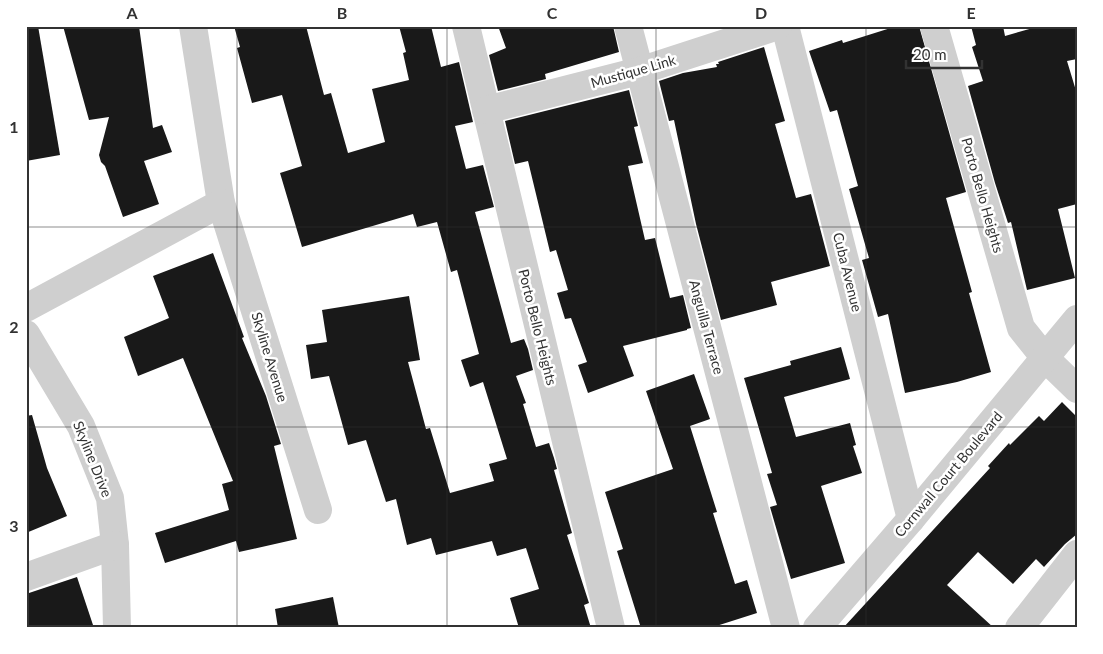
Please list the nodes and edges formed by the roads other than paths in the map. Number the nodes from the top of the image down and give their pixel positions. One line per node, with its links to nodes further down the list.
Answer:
1 (193, 26): 9 (street, Skyline Avenue)
2 (466, 26): 8 (street, Porto Bello Heights)
3 (628, 26): 7 (street, Anguilla Terrace)
4 (778, 26): 7 (street, Mustique Link)
5 (785, 26): 16 (street, Cuba Avenue)
6 (934, 26): 13 (street, Porto Bello Heights)
7 (639, 71): 8 (street, Mustique Link); 22 (street, Anguilla Terrace)
8 (486, 110): 21 (street, Porto Bello Heights)
9 (221, 203): 10 (street); 15 (street, Skyline Avenue)
10 (26, 308)
11 (1077, 319): 13 (street, Cornwall Court Boulevard)
12 (26, 334): 17 (street, Skyline Drive)
13 (1044, 358): 14 (street, Porto Bello Heights); 16 (street, Cornwall Court Boulevard)
14 (1077, 389)
15 (318, 510)
16 (911, 518): 23 (street, Cornwall Court Boulevard)
17 (115, 545): 19 (street); 20 (street, Skyline Drive)
18 (1077, 554): 24 (street)
19 (26, 577)
20 (117, 628)
21 (611, 628)
22 (786, 628)
23 (817, 628)
24 (1019, 628)

